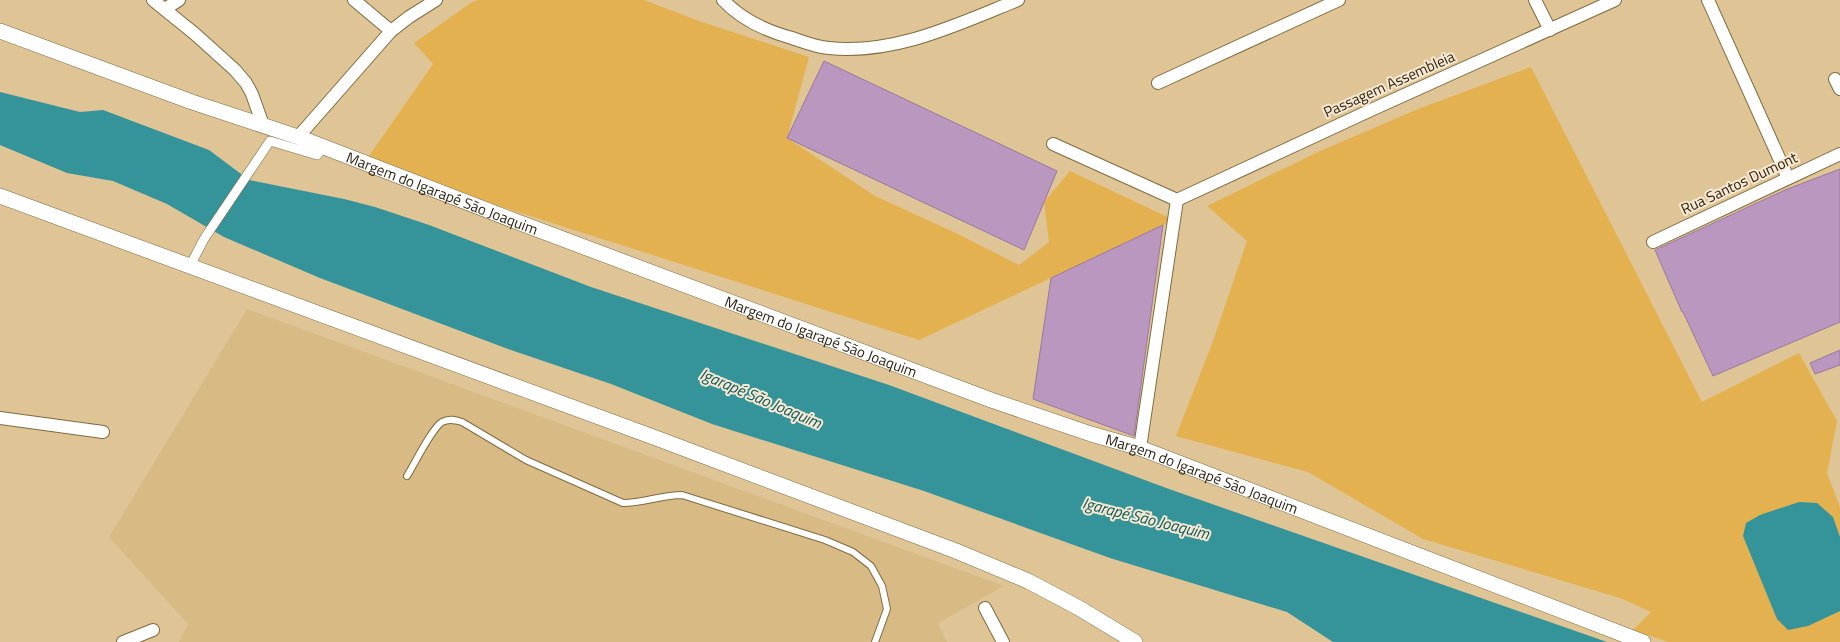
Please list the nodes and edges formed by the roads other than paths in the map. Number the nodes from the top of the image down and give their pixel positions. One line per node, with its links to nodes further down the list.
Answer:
1 (153, 0): 11 (street)
2 (179, 0): 11 (street)
3 (354, 0): 14 (street)
4 (436, 0): 14 (street)
5 (723, 0): 6 (street)
6 (1018, 0)
7 (1339, 0): 15 (street)
8 (1535, 0): 12 (street)
9 (1615, 0): 12 (street, Passagem Assembleia)
10 (1708, 0): 21 (street)
11 (165, 9): 16 (street)
12 (1550, 30): 23 (street, Passagem Assembleia)
13 (0, 31): 16 (street, Margem do Igarapé São Joaquim)
14 (391, 31): 17 (street)
15 (1158, 83)
16 (262, 125): 17 (street, Margem do Igarapé São Joaquim)
17 (298, 137): 19 (street, Margem do Igarapé São Joaquim)
18 (1052, 144): 23 (street)
19 (324, 147): 25 (street); 28 (street, Margem do Igarapé São Joaquim)
20 (1840, 154): 21 (street, Rua Santos Dumont)
21 (1788, 178): 24 (street, Rua Santos Dumont)
22 (0, 196): 25 (street)
23 (1177, 200): 28 (street)
24 (1652, 242)
25 (190, 266): 32 (street)
26 (0, 418): 27 (street)
27 (103, 432)
28 (1140, 448): 37 (street, Margem do Igarapé São Joaquim)
29 (407, 476): 34 (lane)
30 (985, 608): 35 (street)
31 (153, 630): 33 (street)
32 (1118, 637): 36 (street)
33 (123, 642)
34 (875, 642)
35 (1003, 642)
36 (1135, 642)
37 (1643, 642)

